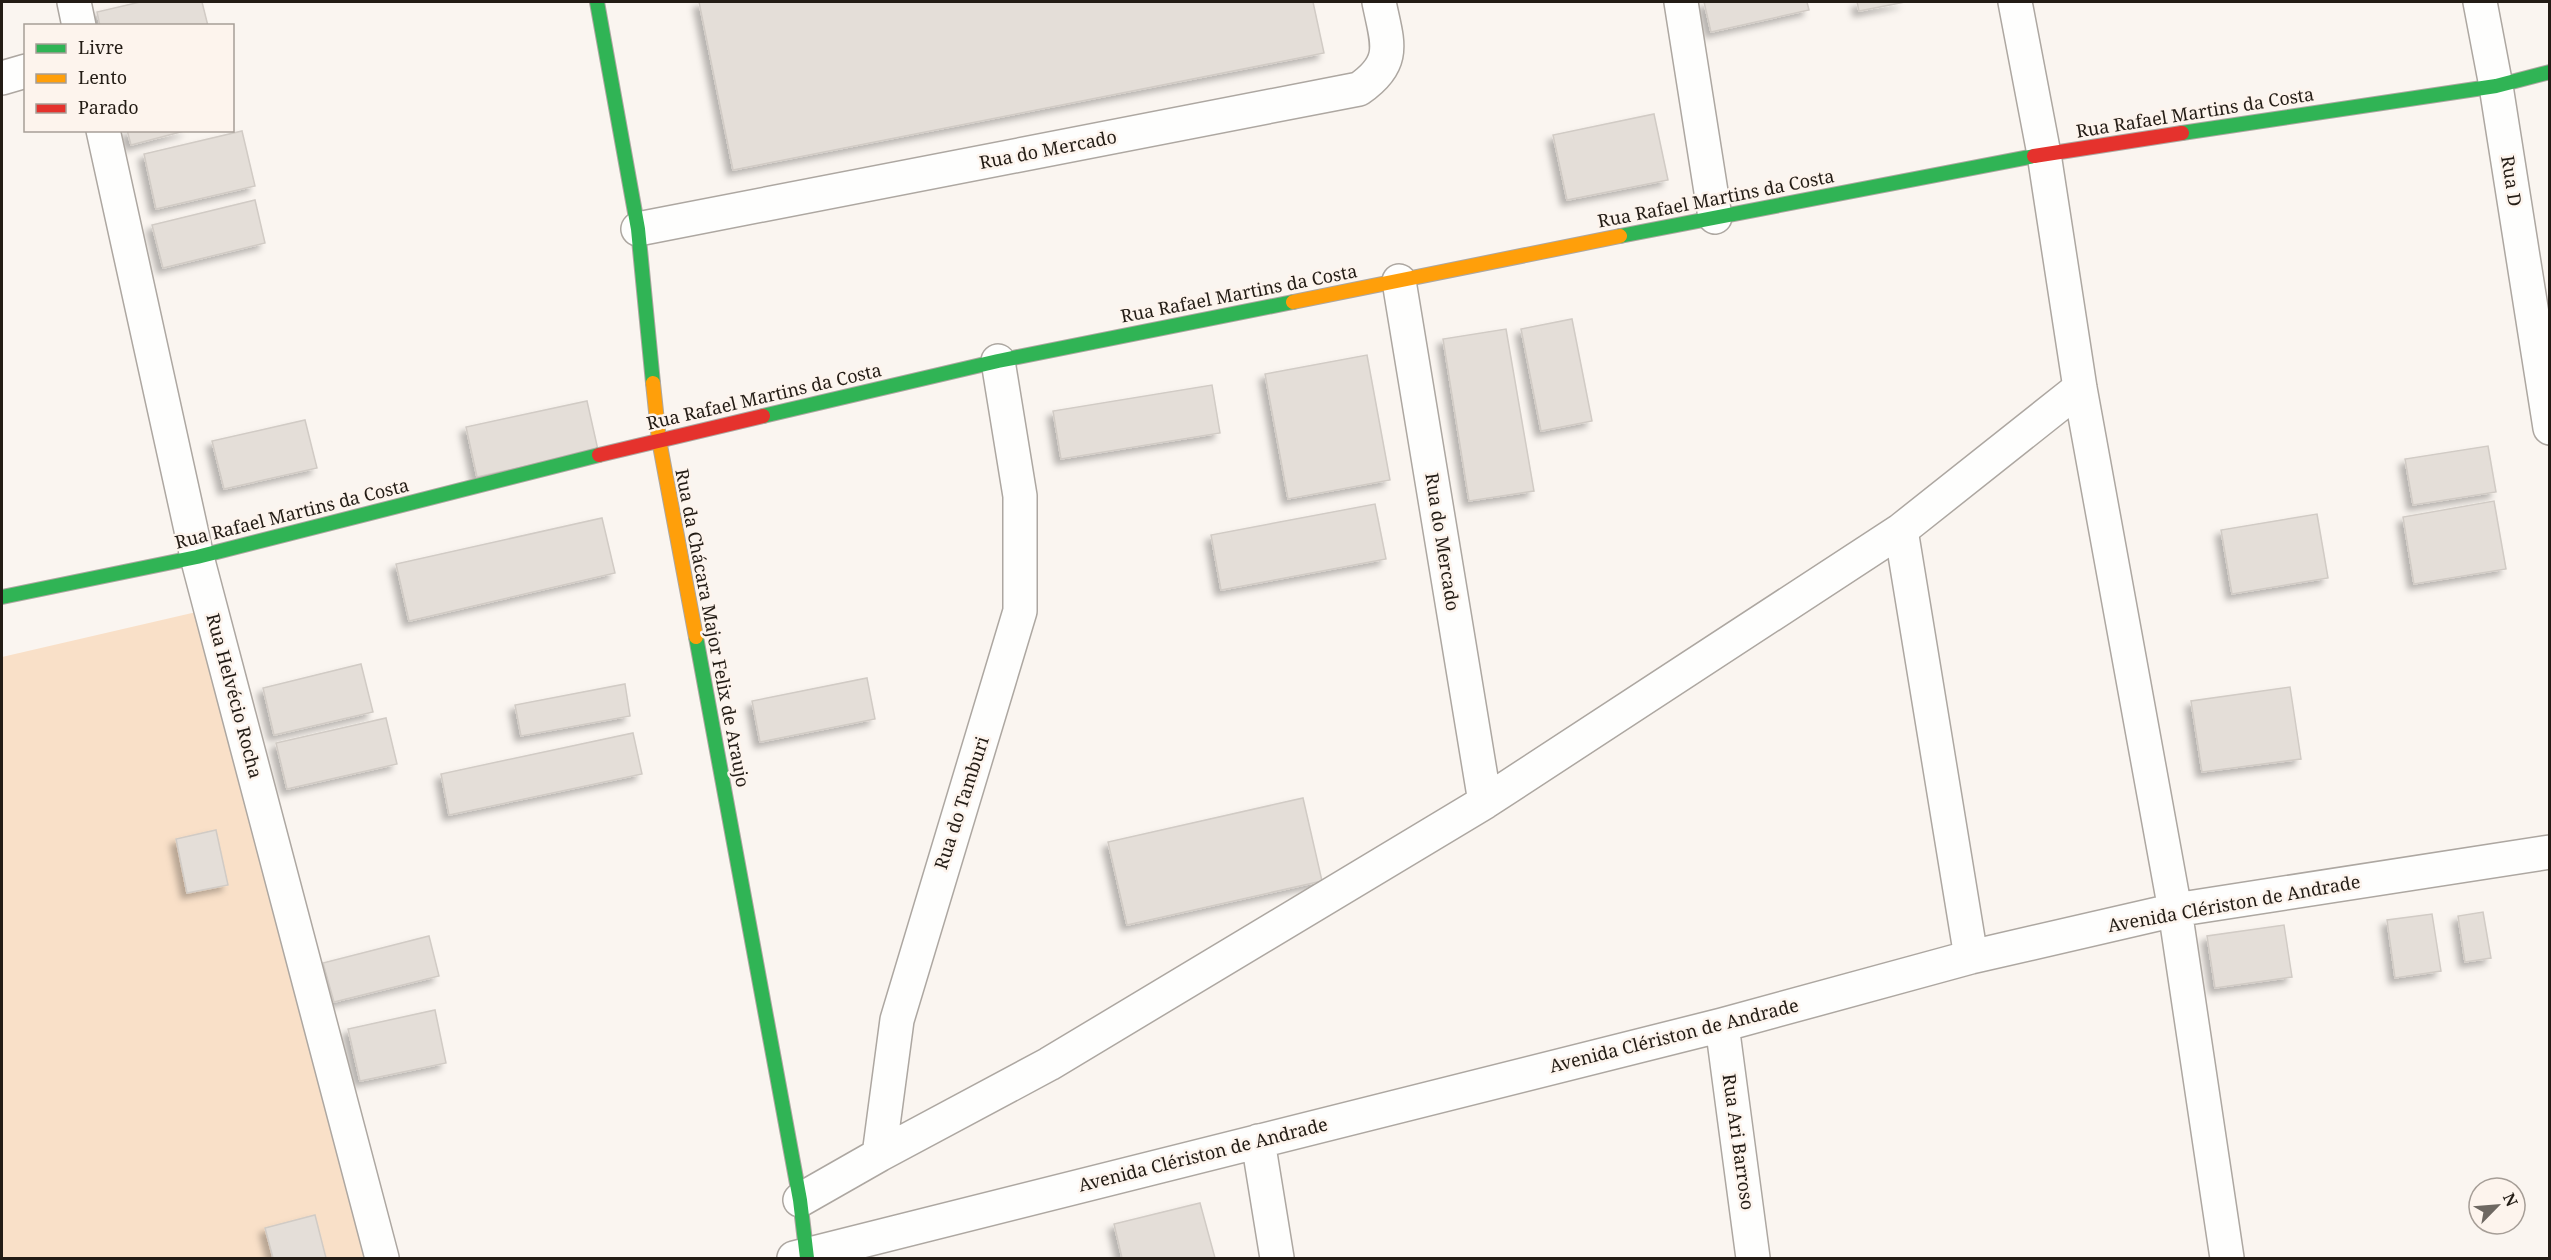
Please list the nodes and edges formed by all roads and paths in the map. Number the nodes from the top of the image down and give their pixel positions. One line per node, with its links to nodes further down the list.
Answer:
1 (74, 2): 7 (street)
2 (597, 2): 15 (street, Rua da Chácara Major Felix de Araujo)
3 (1379, 2): 15 (street, Rua do Mercado)
4 (1681, 2): 14 (street)
5 (2015, 2): 13 (street)
6 (2480, 2): 11 (street, Rua D)
7 (79, 24)
8 (24, 72): 10 (street)
9 (2550, 72): 11 (street, Rua Rafael Martins da Costa)
10 (2, 78)
11 (2496, 86): 13 (street, Rua Rafael Martins da Costa); 17 (street, Rua D)
12 (103, 132): 23 (street, Rua Helvécio Rocha)
13 (2044, 154): 14 (street, Rua Rafael Martins da Costa); 19 (street)
14 (1715, 217): 16 (street, Rua Rafael Martins da Costa)
15 (638, 229): 21 (street, Rua da Chácara Major Felix de Araujo)
16 (1399, 281): 18 (street, Rua Rafael Martins da Costa); 25 (street, Rua do Mercado)
17 (2545, 360): 20 (street, Rua D)
18 (998, 361): 21 (street, Rua Rafael Martins da Costa); 31 (street, Rua do Tamburi)
19 (2080, 388): 22 (street); 27 (street)
20 (2550, 428)
21 (659, 440): 23 (street, Rua Rafael Martins da Costa); 32 (street, Rua da Chácara Major Felix de Araujo)
22 (1901, 530): 25 (street); 28 (street)
23 (197, 557): 24 (street, Rua Rafael Martins da Costa); 33 (street, Rua Helvécio Rocha)
24 (2, 597)
25 (1485, 802): 31 (street)
26 (2550, 852): 27 (street, Avenida Clériston de Andrade)
27 (2175, 910): 28 (street, Avenida Clériston de Andrade); 37 (street)
28 (1971, 957): 29 (street, Avenida Clériston de Andrade)
29 (1722, 1024): 30 (street, Avenida Clériston de Andrade); 36 (street, Rua Ari Barroso)
30 (1258, 1142): 34 (street, Avenida Clériston de Andrade); 35 (street)
31 (879, 1155): 32 (street)
32 (801, 1200): 34 (street, Rua da Chácara Major Felix de Araujo)
33 (382, 1258)
34 (802, 1258)
35 (1277, 1258)
36 (1753, 1258)
37 (2227, 1258)

